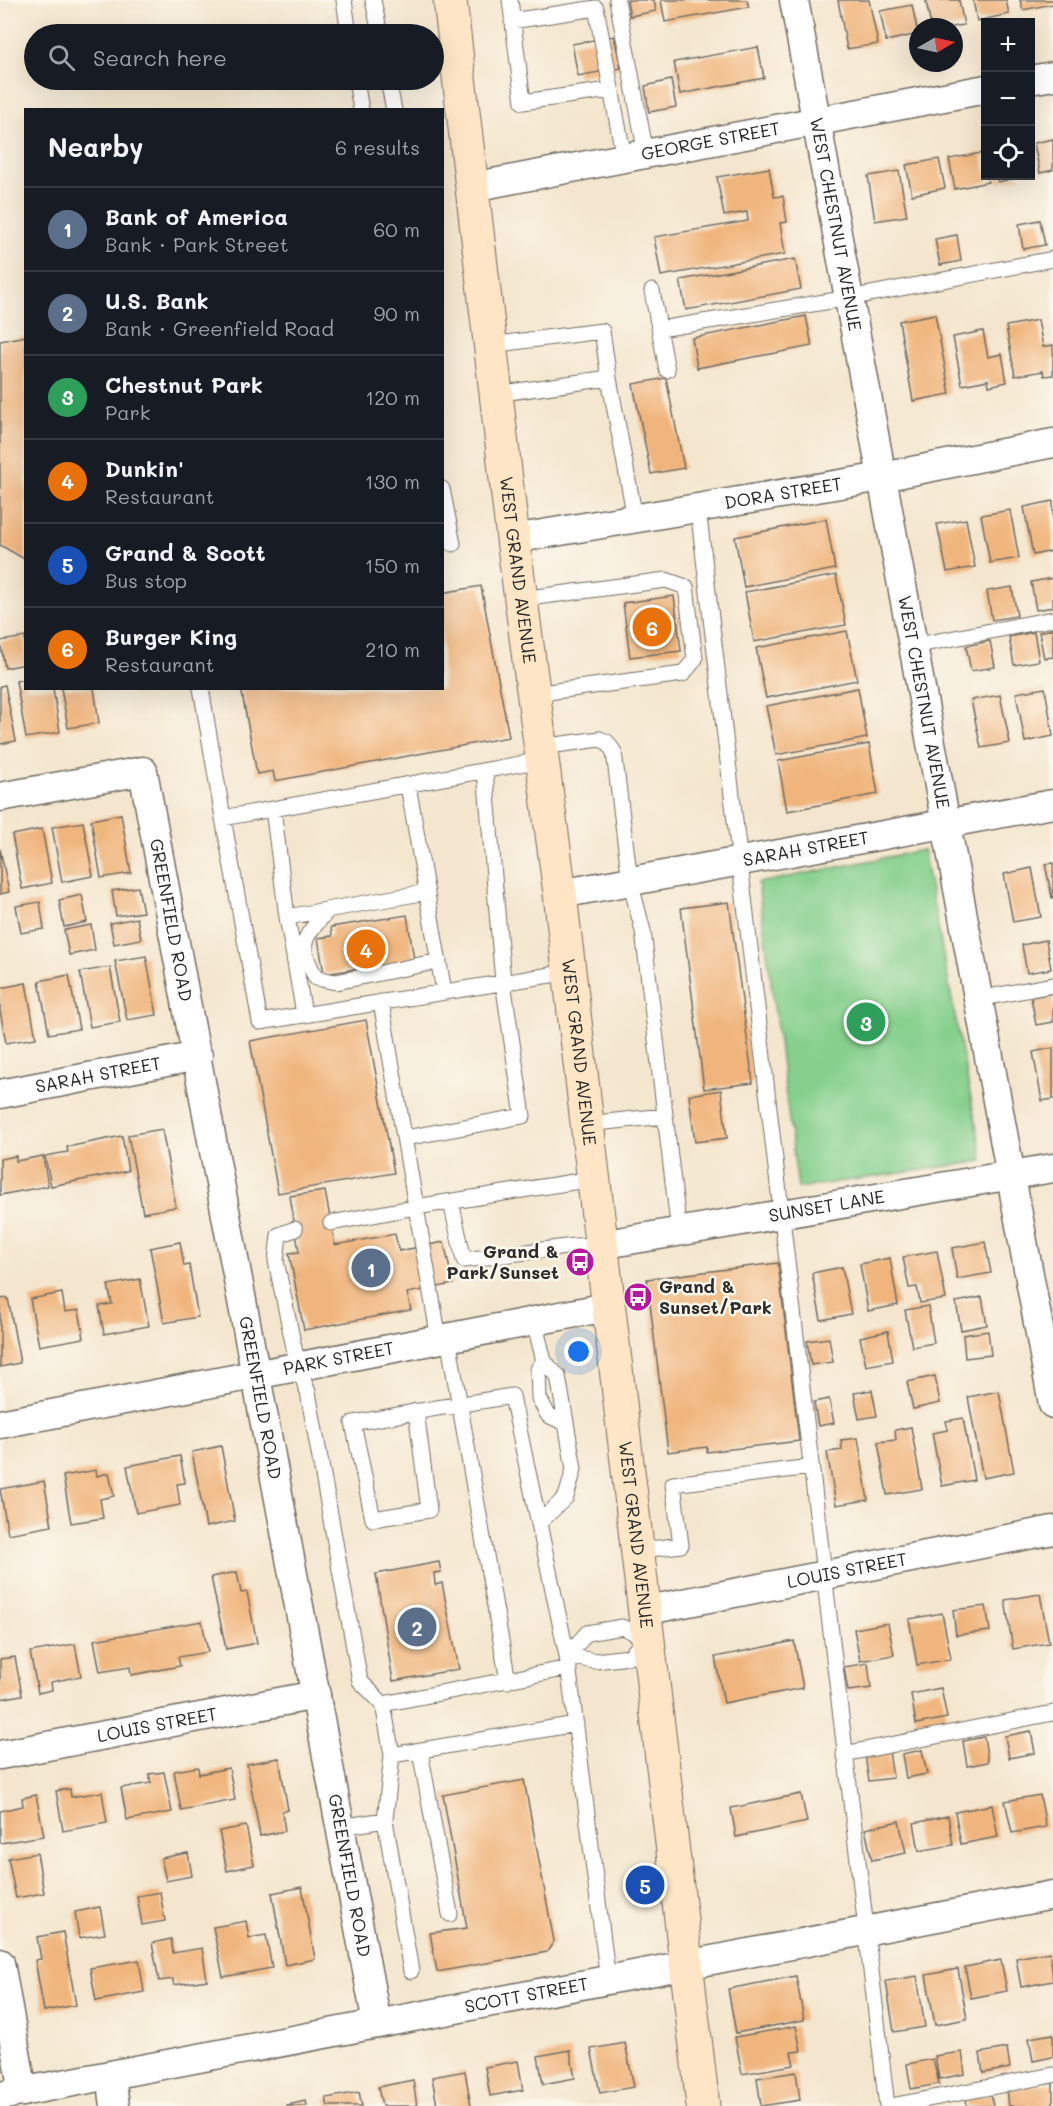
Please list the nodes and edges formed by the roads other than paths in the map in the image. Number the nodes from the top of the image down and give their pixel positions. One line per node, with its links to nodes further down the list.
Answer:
1 (344, 0): 8 (lane)
2 (373, 0): 9 (lane)
3 (450, 0): 20 (main road, WEST GRAND AVENUE)
4 (510, 0): 7 (lane)
5 (617, 0): 19 (lane)
6 (794, 0): 18 (street, WEST CHESTNUT AVENUE)
7 (512, 21): 14 (lane); 14 (lane)
8 (348, 24)
9 (378, 24)
10 (1053, 76): 11 (street)
11 (1035, 79)
12 (358, 90): 16 (lane)
13 (390, 90): 17 (lane)
14 (610, 90): 19 (lane)
15 (981, 90): 18 (street, GEORGE STREET)
16 (361, 108)
17 (394, 108)
18 (817, 121): 19 (street, GEORGE STREET); 23 (street, WEST CHESTNUT AVENUE)
19 (635, 156): 20 (street, GEORGE STREET)
20 (472, 187): 25 (main road, WEST GRAND AVENUE)
21 (1053, 259): 23 (lane)
22 (652, 291): 24 (lane)
23 (849, 298): 24 (lane); 30 (street, WEST CHESTNUT AVENUE)
24 (660, 329): 26 (lane)
25 (490, 345): 27 (lane); 28 (main road, WEST GRAND AVENUE)
26 (667, 370)
27 (609, 378): 28 (lane); 33 (lane)
28 (496, 394): 34 (main road, WEST GRAND AVENUE)
29 (1053, 443): 30 (street, DORA STREET)
30 (882, 477): 32 (street, DORA STREET); 38 (street, WEST CHESTNUT AVENUE)
31 (444, 499): 35 (lane)
32 (698, 508): 33 (street, DORA STREET); 49 (lane)
33 (635, 518): 34 (street, DORA STREET)
34 (513, 538): 36 (main road, WEST GRAND AVENUE)
35 (453, 544)
36 (521, 600): 40 (main road, WEST GRAND AVENUE); 40 (lane)
37 (1053, 619): 38 (lane)
38 (913, 646): 48 (street, WEST CHESTNUT AVENUE)
39 (201, 690): 47 (lane)
40 (533, 694): 41 (main road, WEST GRAND AVENUE)
41 (542, 754): 42 (lane); 50 (lane); 52 (main road, WEST GRAND AVENUE)
42 (486, 771): 43 (lane); 57 (lane)
43 (408, 785): 46 (lane); 51 (lane)
44 (0, 797): 63 (street, GREENFIELD ROAD)
45 (1053, 804): 48 (street, SARAH STREET)
46 (273, 809): 47 (lane); 54 (lane)
47 (223, 818): 62 (lane)
48 (946, 824): 49 (street, SARAH STREET); 60 (street, WEST CHESTNUT AVENUE)
49 (741, 861): 50 (street, SARAH STREET); 73 (lane)
50 (630, 881): 52 (street, SARAH STREET); 65 (lane)
51 (427, 892): 53 (lane); 55 (lane)
52 (560, 894): 56 (main road, WEST GRAND AVENUE)
53 (328, 910): 54 (lane); 55 (lane)
54 (288, 918): 62 (lane)
55 (439, 961): 59 (lane)
56 (569, 972): 57 (lane); 66 (main road, WEST GRAND AVENUE)
57 (503, 982): 59 (lane); 67 (lane)
58 (1053, 985): 60 (lane)
59 (444, 992): 61 (lane)
60 (978, 999): 69 (street, WEST CHESTNUT AVENUE)
61 (381, 1002): 62 (lane); 67 (lane)
62 (304, 1014)
63 (198, 1056): 64 (street, SARAH STREET); 83 (street, GREENFIELD ROAD)
64 (0, 1094)
65 (665, 1116): 66 (lane); 76 (lane)
66 (586, 1124): 70 (main road, WEST GRAND AVENUE)
67 (405, 1138): 72 (lane)
68 (1053, 1168): 69 (street, SUNSET LANE)
69 (1011, 1176): 73 (street, SUNSET LANE); 85 (street, WEST CHESTNUT AVENUE)
70 (592, 1179): 71 (lane); 77 (main road, WEST GRAND AVENUE)
71 (451, 1202): 72 (lane); 77 (lane)
72 (416, 1207): 74 (lane); 80 (lane)
73 (781, 1215): 76 (street, SUNSET LANE); 89 (lane)
74 (331, 1223)
75 (295, 1229): 82 (lane)
76 (679, 1232): 77 (street, SUNSET LANE)
77 (600, 1245): 78 (main road, WEST GRAND AVENUE)
78 (608, 1307): 79 (street, PARK STREET); 92 (main road, WEST GRAND AVENUE)
79 (534, 1321): 80 (street, PARK STREET); 81 (lane)
80 (443, 1339): 82 (street, PARK STREET); 84 (lane)
81 (544, 1361): 87 (lane); 87 (lane)
82 (298, 1367): 83 (street, PARK STREET); 98 (lane)
83 (255, 1375): 88 (street, PARK STREET); 97 (street, GREENFIELD ROAD)
84 (459, 1404): 86 (lane); 90 (lane); 96 (lane)
85 (1053, 1404)
86 (416, 1412): 86 (lane)
87 (565, 1424): 90 (lane)
88 (0, 1425)
89 (810, 1467): 92 (lane); 93 (lane)
90 (539, 1523): 95 (lane)
91 (1053, 1530): 93 (street, LOUIS STREET)
92 (636, 1551): 94 (main road, WEST GRAND AVENUE)
93 (823, 1575): 94 (street, LOUIS STREET); 102 (lane)
94 (645, 1624): 95 (lane); 95 (lane); 111 (main road, WEST GRAND AVENUE)
95 (568, 1662): 96 (lane); 100 (lane)
96 (508, 1681): 98 (lane)
97 (316, 1695): 103 (street, LOUIS STREET); 106 (street, GREENFIELD ROAD)
98 (383, 1704): 104 (lane)
99 (1053, 1713): 102 (lane)
100 (576, 1724): 101 (lane); 113 (lane)
101 (420, 1751): 104 (lane); 108 (lane)
102 (844, 1754): 109 (lane)
103 (0, 1755)
104 (392, 1755): 105 (lane)
105 (385, 1820): 106 (lane); 112 (lane)
106 (341, 1827): 114 (street, GREENFIELD ROAD)
107 (1053, 1895): 109 (street, SCOTT STREET)
108 (450, 1914)
109 (867, 1930): 111 (street, SCOTT STREET); 120 (lane)
110 (0, 1963): 117 (street)
111 (686, 1965): 113 (street, SCOTT STREET); 119 (main road, WEST GRAND AVENUE)
112 (411, 1971)
113 (608, 1980): 114 (street, SCOTT STREET)
114 (377, 2024): 115 (street, SCOTT STREET)
115 (111, 2075): 117 (street, SCOTT STREET); 118 (street)
116 (1053, 2075): 120 (lane)
117 (11, 2094)
118 (116, 2106)
119 (703, 2106)
120 (889, 2106)

